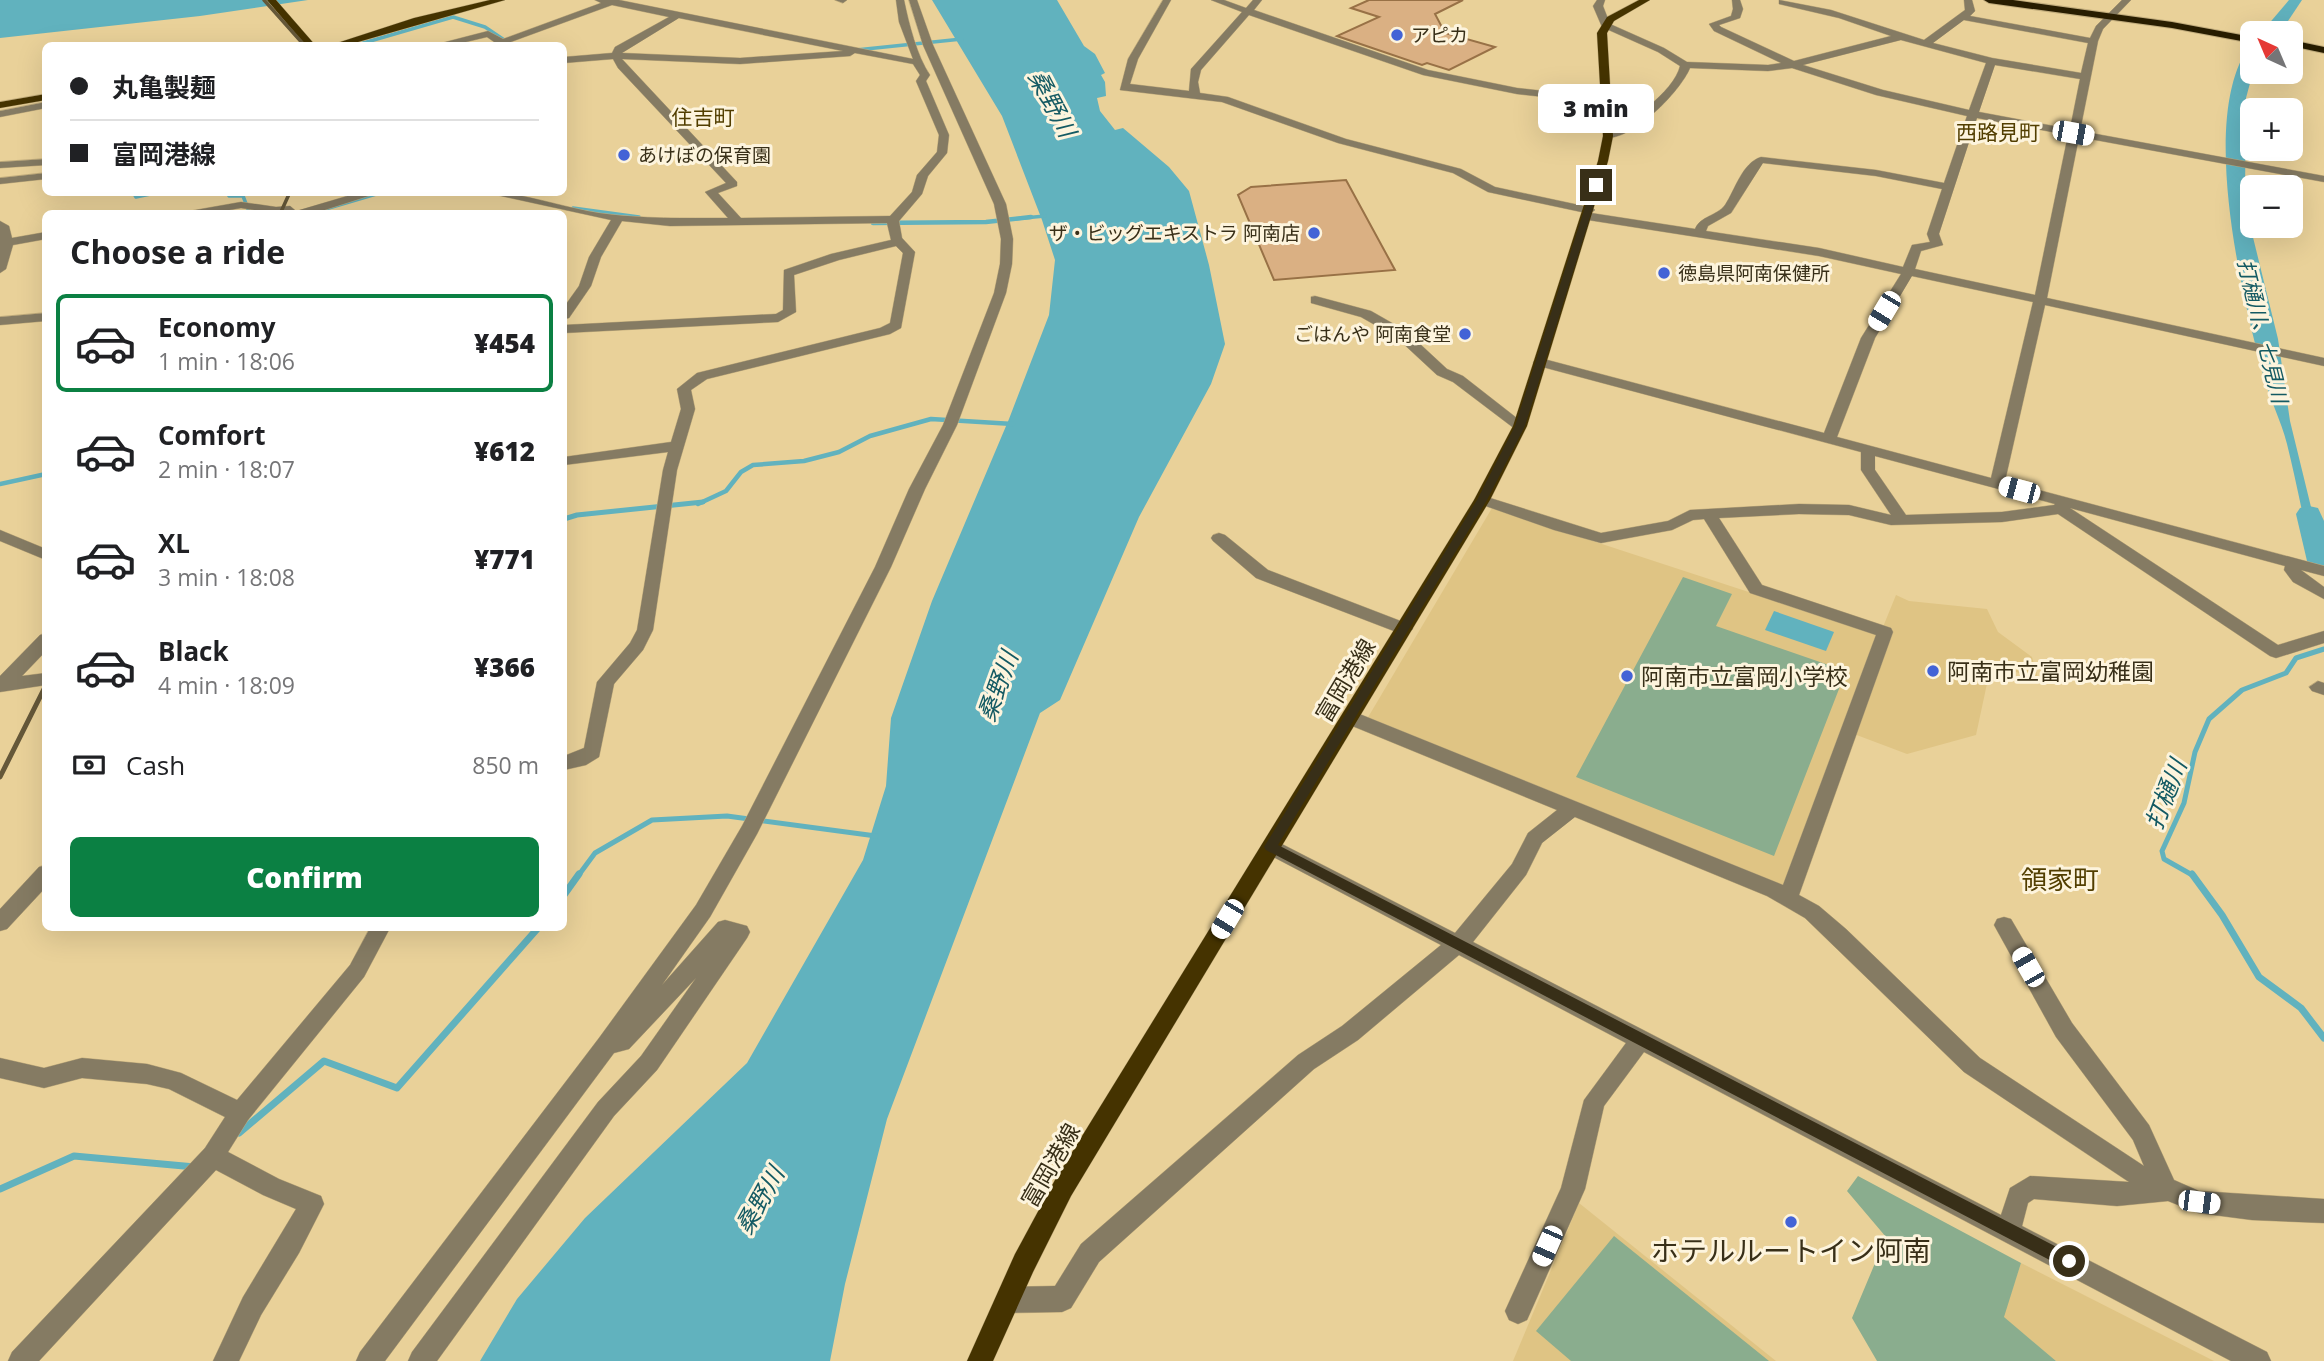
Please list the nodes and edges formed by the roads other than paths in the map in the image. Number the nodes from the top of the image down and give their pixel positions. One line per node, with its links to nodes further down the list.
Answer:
1 (258, 0): 28 (main road)
2 (271, 0): 29 (main road)
3 (500, 0): 19 (main road)
4 (599, 0): 17 (street)
5 (900, 0): 41 (street)
6 (913, 0): 45 (street)
7 (1167, 0): 46 (street)
8 (1215, 0): 20 (street)
9 (1258, 0): 20 (street)
10 (1601, 0): 24 (street)
11 (1646, 0): 24 (main road)
12 (1736, 0): 42 (street)
13 (1968, 0): 23 (street)
14 (1989, 0): 21 (highway)
15 (2030, 0): 21 (highway)
16 (2127, 0): 21 (street)
17 (615, 1): 22 (street); 33 (street)
18 (1782, 2): 26 (street)
19 (477, 6): 30 (main road); 31 (street)
20 (1248, 11): 46 (street); 48 (street)
21 (2113, 14): 25 (highway); 27 (street)
22 (677, 16): 36 (street); 38 (street)
23 (1964, 16): 27 (street); 34 (street)
24 (1606, 23): 43 (street); 48 (main road, 富岡港線)
25 (2240, 36)
26 (1901, 37): 34 (street); 42 (street)
27 (2093, 41): 44 (street)
28 (302, 42)
29 (302, 42)
30 (345, 42)
31 (356, 42)
32 (452, 42): 33 (street)
33 (506, 42)
34 (1925, 44): 40 (street)
35 (2303, 48): 37 (highway)
36 (853, 51): 38 (street); 41 (street)
37 (2324, 52)
38 (616, 54): 39 (street); 72 (street)
39 (567, 60)
40 (1991, 61): 44 (street); 52 (street)
41 (920, 64): 53 (street)
42 (1796, 64): 43 (street); 52 (street)
43 (1685, 65): 55 (street)
44 (2086, 77): 54 (street)
45 (944, 83): 53 (street); 121 (street)
46 (1195, 96): 70 (street)
47 (42, 98): 49 (main road)
48 (1607, 101): 55 (main road, 富岡港線)
49 (0, 105)
50 (42, 107): 51 (street)
51 (0, 114)
52 (1973, 115): 54 (street); 62 (street)
53 (937, 118): 73 (street)
54 (2073, 133): 60 (street); 82 (street)
55 (1608, 136): 70 (main road, 富岡港線)
56 (42, 163): 58 (street)
57 (0, 164): 58 (street)
58 (16, 166): 61 (street)
59 (42, 177): 61 (street)
60 (2324, 179)
61 (2, 184)
62 (1948, 187): 75 (street); 80 (street)
63 (236, 196): 66 (street)
64 (361, 196): 69 (street)
65 (508, 196): 71 (street)
66 (241, 205): 67 (street); 68 (street)
67 (206, 210)
68 (276, 210)
69 (310, 210)
70 (1588, 213): 75 (street); 87 (main road, 富岡港線)
71 (618, 218): 72 (street); 83 (street)
72 (738, 221): 73 (street)
73 (893, 222): 78 (street)
74 (0, 225): 77 (street)
75 (1700, 232): 80 (street)
76 (42, 236): 77 (street)
77 (7, 242): 79 (street)
78 (899, 242): 86 (street); 91 (street)
79 (0, 269)
80 (1908, 271): 82 (street); 90 (street)
81 (1315, 300): 89 (street)
82 (2039, 301): 88 (street); 94 (street)
83 (567, 311)
84 (42, 317): 85 (street)
85 (0, 321)
86 (567, 329)
87 (1540, 362): 89 (main road, 富岡港線); 90 (street)
88 (2324, 362)
89 (1520, 426): 95 (main road, 富岡港線)
90 (1829, 439): 92 (street)
91 (677, 446): 93 (street); 111 (street)
92 (1868, 449): 94 (street); 98 (street)
93 (567, 461)
94 (1997, 484): 96 (street)
95 (1482, 500): 97 (street); 105 (main road, 富岡港線)
96 (2062, 505): 98 (street); 102 (street); 106 (street)
97 (1709, 514): 98 (street); 115 (street)
98 (1901, 519)
99 (0, 535): 101 (street)
100 (1219, 538): 105 (street)
101 (42, 551)
102 (2292, 563): 103 (street); 104 (street)
103 (2324, 571)
104 (2324, 594)
105 (1405, 629): 110 (main road, 富岡港線)
106 (2324, 637)
107 (42, 644): 109 (street)
108 (42, 680): 109 (street)
109 (1, 685)
110 (1351, 718): 112 (street); 113 (main road, 富岡港線)
111 (567, 762)
112 (1574, 807): 115 (street); 119 (street)
113 (1271, 847): 119 (street); 128 (main road, 富岡港線)
114 (42, 877): 116 (street)
115 (1788, 898): 125 (street)
116 (0, 923)
117 (2004, 925): 125 (street)
118 (378, 931): 123 (street)
119 (1457, 943): 120 (street); 128 (street)
120 (1640, 1039): 127 (street); 129 (street)
121 (607, 1045): 132 (street); 133 (street)
122 (0, 1068): 123 (street)
123 (240, 1113): 124 (street)
124 (213, 1156): 130 (street); 131 (street)
125 (2167, 1190): 126 (street); 127 (street)
126 (2324, 1211)
127 (2009, 1230): 135 (street)
128 (1008, 1300): 134 (main road, 富岡港線)
129 (1518, 1311)
130 (21, 1361)
131 (226, 1361)
132 (369, 1361)
133 (421, 1361)
134 (980, 1361)
135 (2258, 1361)

